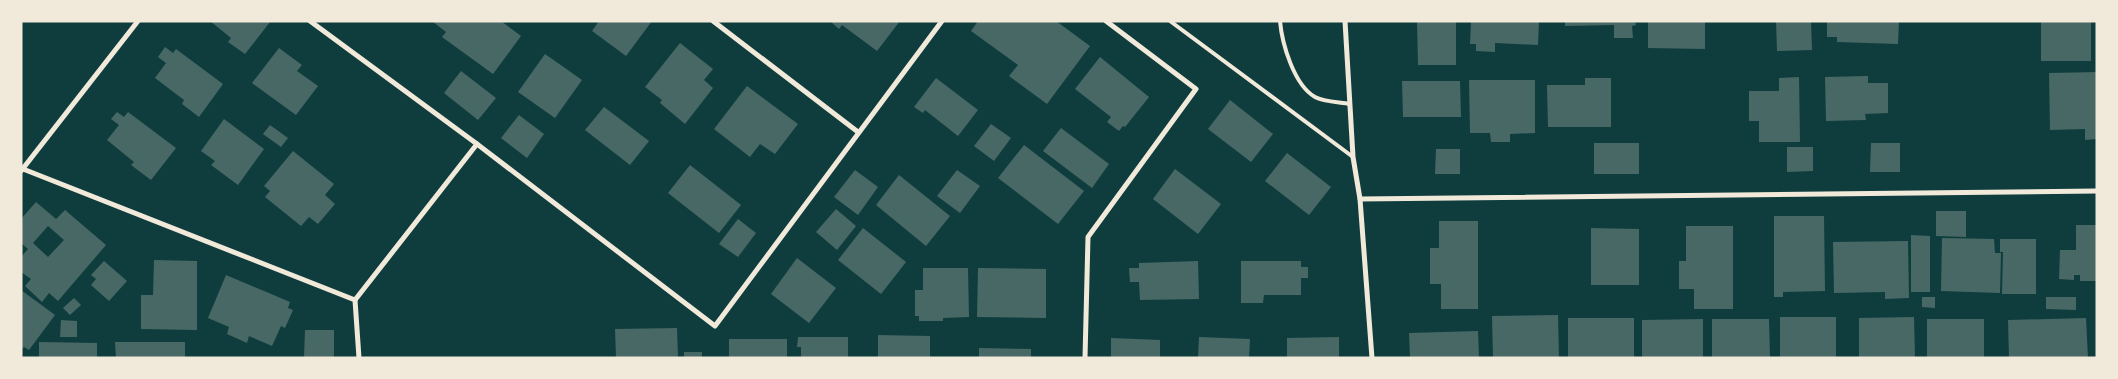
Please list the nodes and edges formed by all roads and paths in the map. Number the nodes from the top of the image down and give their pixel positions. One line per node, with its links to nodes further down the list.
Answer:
1 (138, 21): 13 (street)
2 (310, 21): 11 (street)
3 (713, 21): 10 (street)
4 (942, 21): 10 (street)
5 (1106, 21): 18 (street)
6 (1170, 21): 12 (lane)
7 (1280, 21): 9 (lane)
8 (1345, 21): 9 (street)
9 (1350, 104): 12 (street)
10 (858, 132): 11 (street)
11 (477, 144): 16 (street)
12 (1353, 157): 15 (street)
13 (22, 170): 16 (street)
14 (2097, 191): 15 (street)
15 (1360, 199): 19 (street)
16 (355, 300): 17 (street)
17 (359, 358)
18 (1085, 358)
19 (1372, 358)

